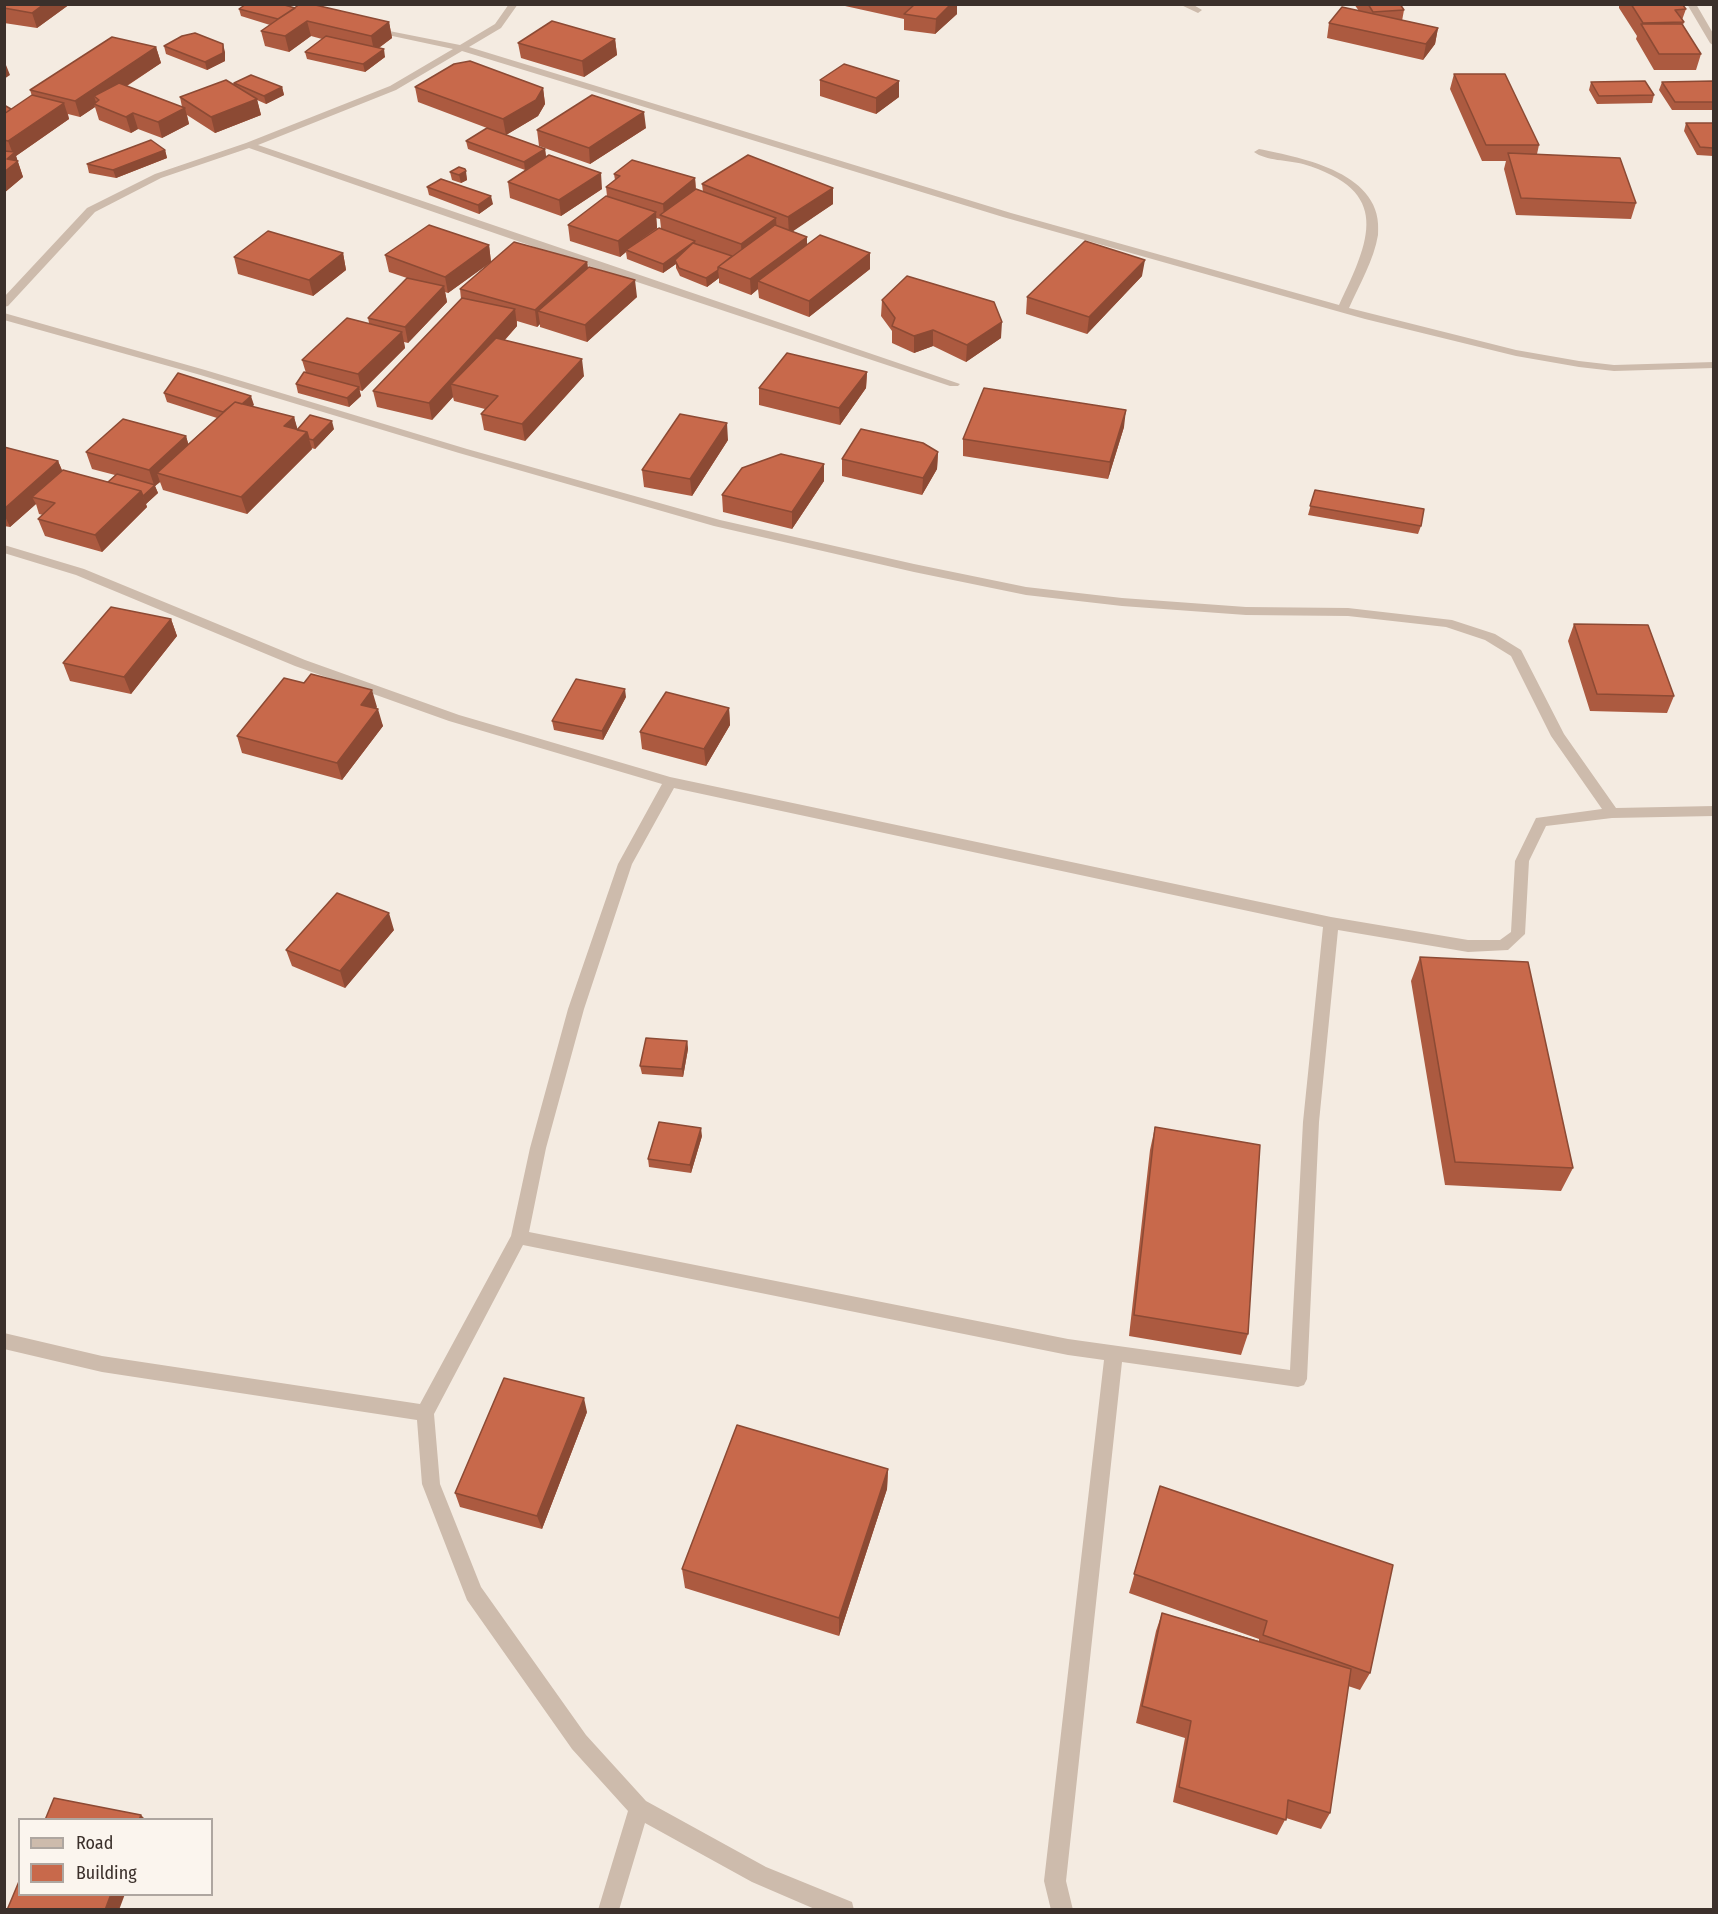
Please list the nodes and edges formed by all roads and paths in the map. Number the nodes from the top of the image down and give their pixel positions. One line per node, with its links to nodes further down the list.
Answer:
1 (514, 4): 7 (street)
2 (1183, 4): 4 (street)
3 (1691, 4): 6 (street)
4 (1198, 10)
5 (358, 26): 7 (street)
6 (1713, 43)
7 (462, 48): 8 (street); 11 (street)
8 (249, 145): 10 (street); 14 (street)
9 (1259, 152): 11 (street)
10 (4, 304)
11 (1343, 309): 13 (street)
12 (4, 316): 18 (street)
13 (1713, 365)
14 (954, 384)
15 (4, 549): 16 (street)
16 (670, 782): 19 (street); 20 (street)
17 (1713, 811): 18 (street)
18 (1611, 813): 19 (street)
19 (1331, 923): 22 (street)
20 (519, 1237): 22 (street); 23 (street)
21 (4, 1341): 23 (street)
22 (1114, 1353): 27 (street)
23 (425, 1413): 24 (street)
24 (639, 1809): 25 (street); 26 (street)
25 (608, 1910)
26 (844, 1910)
27 (1062, 1910)

